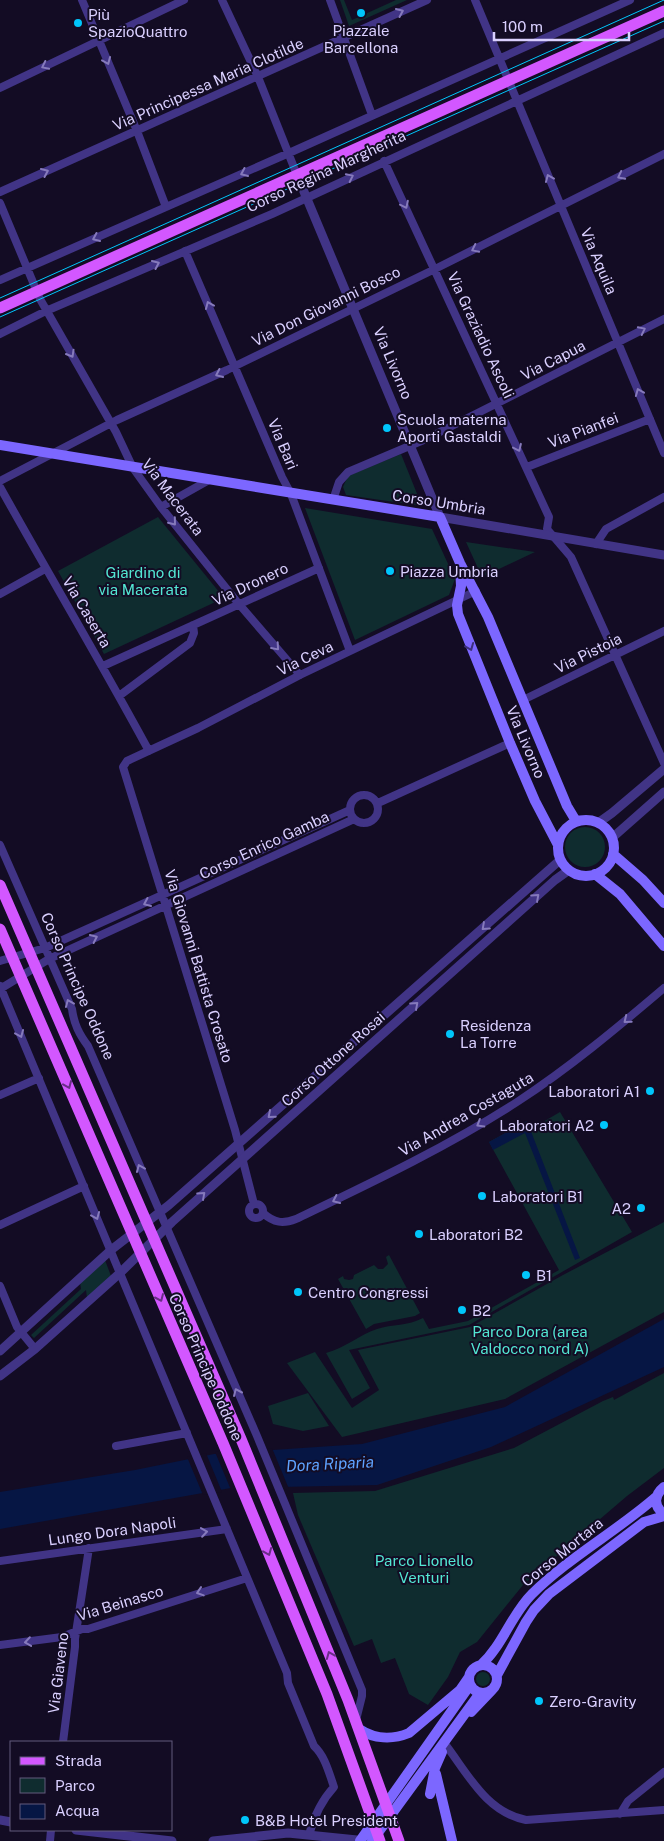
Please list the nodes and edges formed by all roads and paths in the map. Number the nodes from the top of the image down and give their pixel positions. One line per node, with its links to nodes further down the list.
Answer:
1 (82, 0): 11 (street)
2 (184, 0): 11 (street)
3 (222, 0): 13 (street)
4 (330, 0): 10 (street)
5 (427, 0): 10 (street, Via Principessa Maria Clotilde, one-way to 5)
6 (475, 0): 12 (street, Via Aquila)
7 (630, 0): 12 (street, Corso Regina Margherita)
8 (664, 11): 14 (main road, Corso Regina Margherita)
9 (664, 33): 16 (street, Corso Regina Margherita)
10 (343, 38): 13 (street, Via Principessa Maria Clotilde); 17 (street)
11 (98, 40): 15 (street, one-way to 15); 18 (street, one-way to 18)
12 (499, 58): 14 (street, Via Aquila); 17 (street, Corso Regina Margherita)
13 (258, 77): 18 (street, Via Principessa Maria Clotilde); 19 (street)
14 (507, 80): 16 (street, Via Aquila); 22 (main road, Corso Regina Margherita)
15 (0, 88)
16 (516, 101): 21 (street, Corso Regina Margherita); 27 (street, Via Aquila, one-way to 16)
17 (372, 115): 19 (street, Corso Regina Margherita)
18 (137, 131): 23 (street, Via Principessa Maria Clotilde, one-way to 18); 26 (street)
19 (289, 153): 22 (street); 26 (street, Corso Regina Margherita, one-way to 26)
20 (664, 154): 27 (street, Via Don Giovanni Bosco, one-way to 27)
21 (384, 161): 24 (street, Corso Regina Margherita, one-way to 21); 30 (street, Via Graziadio Ascoli, one-way to 30)
22 (297, 175): 24 (street, Via Livorno); 32 (main road, Corso Regina Margherita)
23 (0, 192)
24 (306, 198): 28 (street, Corso Regina Margherita); 34 (street, Via Livorno)
25 (0, 203): 29 (street, Via Macerata)
26 (166, 207): 29 (street, Corso Regina Margherita, one-way to 29)
27 (561, 207): 30 (street, Via Don Giovanni Bosco, one-way to 30); 38 (street, Via Aquila)
28 (185, 251): 35 (street, Corso Regina Margherita, one-way to 28); 39 (street, Via Bari, one-way to 28)
29 (27, 269): 31 (street, Corso Regina Margherita); 32 (street, Via Macerata)
30 (435, 269): 34 (street, Via Don Giovanni Bosco); 40 (street, Via Graziadio Ascoli)
31 (0, 280)
32 (37, 292): 33 (main road, Corso Regina Margherita); 35 (street, Via Macerata)
33 (0, 308)
34 (354, 308): 39 (street, Via Don Giovanni Bosco); 44 (street, Via Livorno)
35 (46, 311): 37 (street, Corso Regina Margherita); 42 (street, Via Macerata, one-way to 42)
36 (664, 319): 38 (street, Via Capua, one-way to 36)
37 (0, 334)
38 (618, 342): 40 (street, Via Capua); 41 (street, Via Aquila, one-way to 38)
39 (235, 366): 42 (street, Via Don Giovanni Bosco, one-way to 42); 52 (street, Via Bari)
40 (497, 403): 44 (street, Via Capua); 47 (street, Via Graziadio Ascoli, one-way to 47)
41 (650, 419): 46 (street, Via Aquila); 47 (street, Via Pianfei)
42 (111, 423): 45 (street, Via Don Giovanni Bosco); 48 (street, Via Macerata)
43 (0, 445): 45 (main road, Corso Umbria)
44 (411, 446): 54 (street, Via Capua); 56 (street, Via Livorno)
45 (55, 453): 48 (main road, Corso Umbria); 50 (street, Via Don Giovanni Bosco)
46 (664, 453)
47 (527, 467): 57 (street, Via Graziadio Ascoli)
48 (133, 468): 49 (main road, Corso Umbria); 55 (street, Via Macerata)
49 (209, 480): 52 (main road, Corso Umbria); 55 (street)
50 (0, 481)
51 (0, 487): 62 (street, Via Caserta)
52 (291, 494): 54 (main road, Corso Umbria); 61 (street, Via Bari)
53 (664, 497): 58 (street)
54 (333, 500): 56 (main road, Corso Umbria)
55 (161, 507): 66 (street, Via Macerata, one-way to 66)
56 (440, 517): 57 (street, Corso Umbria); 60 (main road, Via Livorno)
57 (553, 537): 58 (street, Corso Umbria); 70 (street, Via Graziadio Ascoli)
58 (596, 544): 59 (street, Corso Umbria)
59 (664, 555)
60 (460, 563): 63 (main road, Via Livorno); 65 (main road, Via Livorno)
61 (319, 568): 66 (street, Via Dronero); 69 (street, Via Bari)
62 (45, 569): 64 (street); 71 (street, Via Caserta)
63 (476, 591): 65 (street, Via Ceva); 74 (main road, Via Livorno)
64 (0, 594)
65 (457, 600): 69 (street, Via Ceva); 75 (main road, Via Livorno, one-way to 75)
66 (238, 603): 67 (street, Via Dronero); 72 (street, Via Macerata, one-way to 72)
67 (194, 626): 71 (street, Via Dronero); 73 (street)
68 (664, 631): 70 (street, Via Pistoia)
69 (350, 651): 72 (street, Via Ceva)
70 (616, 655): 74 (street, Via Pistoia); 77 (street, Via Graziadio Ascoli)
71 (103, 666): 73 (street, Via Caserta)
72 (300, 675): 76 (street, Via Ceva)
73 (119, 696): 76 (street, Via Caserta)
74 (523, 700): 83 (main road, Via Livorno)
75 (510, 743): 80 (street); 86 (main road, Via Livorno)
76 (149, 751): 93 (street, Via Giovanni Battista Crosato)
77 (664, 762)
78 (664, 769): 84 (street)
79 (664, 792): 85 (street)
80 (378, 803): 81 (street); 82 (street)
81 (350, 810): 82 (street); 93 (street, Corso Enrico Gamba)
82 (354, 819): 95 (street, Corso Enrico Gamba)
83 (576, 821): 84 (main road); 86 (main road)
84 (598, 822): 85 (main road)
85 (612, 838): 88 (main road)
86 (558, 844): 89 (main road)
87 (0, 845): 98 (street, Corso Principe Oddone)
88 (613, 854): 91 (main road); 94 (main road)
89 (560, 860): 90 (main road); 109 (street, Corso Ottone Rosai, one-way to 109)
90 (569, 870): 91 (main road); 110 (street, Corso Ottone Rosai, one-way to 90)
91 (595, 874): 97 (main road)
92 (0, 885): 99 (main road, Corso Principe Oddone)
93 (162, 896): 95 (street, Via Giovanni Battista Crosato); 98 (street, Corso Enrico Gamba, one-way to 98)
94 (664, 903)
95 (165, 905): 101 (street, Corso Enrico Gamba, one-way to 95); 109 (street, Via Giovanni Battista Crosato)
96 (0, 929): 100 (main road, Corso Principe Oddone)
97 (664, 946)
98 (45, 948): 99 (street, Corso Enrico Gamba); 101 (street, Corso Principe Oddone)
99 (30, 953): 100 (street, Corso Enrico Gamba); 103 (main road, Corso Principe Oddone)
100 (12, 957): 102 (street, Corso Enrico Gamba); 104 (main road, Corso Principe Oddone)
101 (49, 959): 103 (street, Corso Enrico Gamba); 113 (street, Corso Principe Oddone, one-way to 101)
102 (0, 961)
103 (36, 967): 104 (street, Corso Enrico Gamba); 115 (main road, Corso Principe Oddone)
104 (20, 976): 105 (street, Corso Enrico Gamba); 118 (main road, Corso Principe Oddone, one-way to 118)
105 (0, 988): 107 (street, one-way to 107)
106 (664, 988): 114 (street, Via Andrea Costaguta, one-way to 114)
107 (39, 1078): 108 (street); 111 (street)
108 (0, 1096)
109 (239, 1143): 110 (street, Via Giovanni Battista Crosato); 113 (street, Corso Ottone Rosai)
110 (242, 1159): 112 (street, Via Giovanni Battista Crosato); 117 (street, Corso Ottone Rosai, one-way to 110)
111 (84, 1186): 116 (street); 120 (street, one-way to 120)
112 (254, 1204): 114 (street); 114 (street)
113 (159, 1212): 115 (street, Corso Ottone Rosai); 117 (street, Corso Principe Oddone)
114 (263, 1213)
115 (146, 1222): 118 (street, Corso Ottone Rosai); 119 (main road, Corso Principe Oddone)
116 (0, 1225)
117 (166, 1228): 119 (street, Corso Ottone Rosai); 144 (street, Corso Principe Oddone, one-way to 117)
118 (132, 1234): 120 (street, Corso Ottone Rosai); 121 (main road, Corso Principe Oddone)
119 (154, 1240): 121 (street, Corso Ottone Rosai); 144 (main road, Corso Principe Oddone, one-way to 119)
120 (110, 1250): 122 (street); 124 (street, Corso Ottone Rosai)
121 (140, 1253): 122 (street, Corso Ottone Rosai); 154 (main road, Corso Principe Oddone, one-way to 154)
122 (120, 1273): 125 (street, Corso Ottone Rosai); 128 (street)
123 (0, 1286): 124 (street)
124 (20, 1332): 125 (street); 126 (street, Corso Ottone Rosai)
125 (35, 1349): 127 (street, Corso Ottone Rosai)
126 (0, 1351)
127 (0, 1376)
128 (187, 1433): 129 (street); 133 (street)
129 (116, 1446)
130 (664, 1486): 131 (main road, Corso Mortara)
131 (656, 1497): 132 (main road); 139 (main road, Corso Mortara)
132 (664, 1515): 140 (main road, Corso Mortara)
133 (227, 1529): 134 (street, Lungo Dora Napoli, one-way to 133); 136 (street)
134 (89, 1548): 135 (street, Lungo Dora Napoli); 137 (street, Via Giaveno)
135 (0, 1561)
136 (247, 1578): 137 (street, Via Beinasco, one-way to 137); 156 (street)
137 (77, 1631): 138 (street, Via Beinasco, one-way to 138); 145 (street, Via Giaveno)
138 (0, 1645)
139 (481, 1665): 140 (main road); 141 (main road)
140 (497, 1675): 142 (main road)
141 (469, 1681): 143 (main road); 144 (main road); 150 (main road)
142 (492, 1690): 143 (main road); 146 (main road)
143 (480, 1693): 153 (main road)
144 (357, 1725): 150 (main road, Corso Principe Oddone)
145 (63, 1741)
146 (445, 1744): 147 (main road); 152 (street)
147 (435, 1770): 149 (main road); 161 (main road)
148 (664, 1772): 152 (street)
149 (430, 1794)
150 (386, 1804): 153 (main road, Corso Principe Oddone); 154 (main road)
151 (664, 1810): 152 (street)
152 (620, 1814)
153 (390, 1816): 157 (main road); 160 (main road, Corso Principe Oddone)
154 (373, 1822): 157 (main road, Corso Principe Oddone); 157 (main road)
155 (85, 1831): 158 (street)
156 (309, 1835): 157 (street); 159 (street)
157 (370, 1840)
158 (172, 1841)
159 (214, 1841)
160 (399, 1841)
161 (452, 1841)

